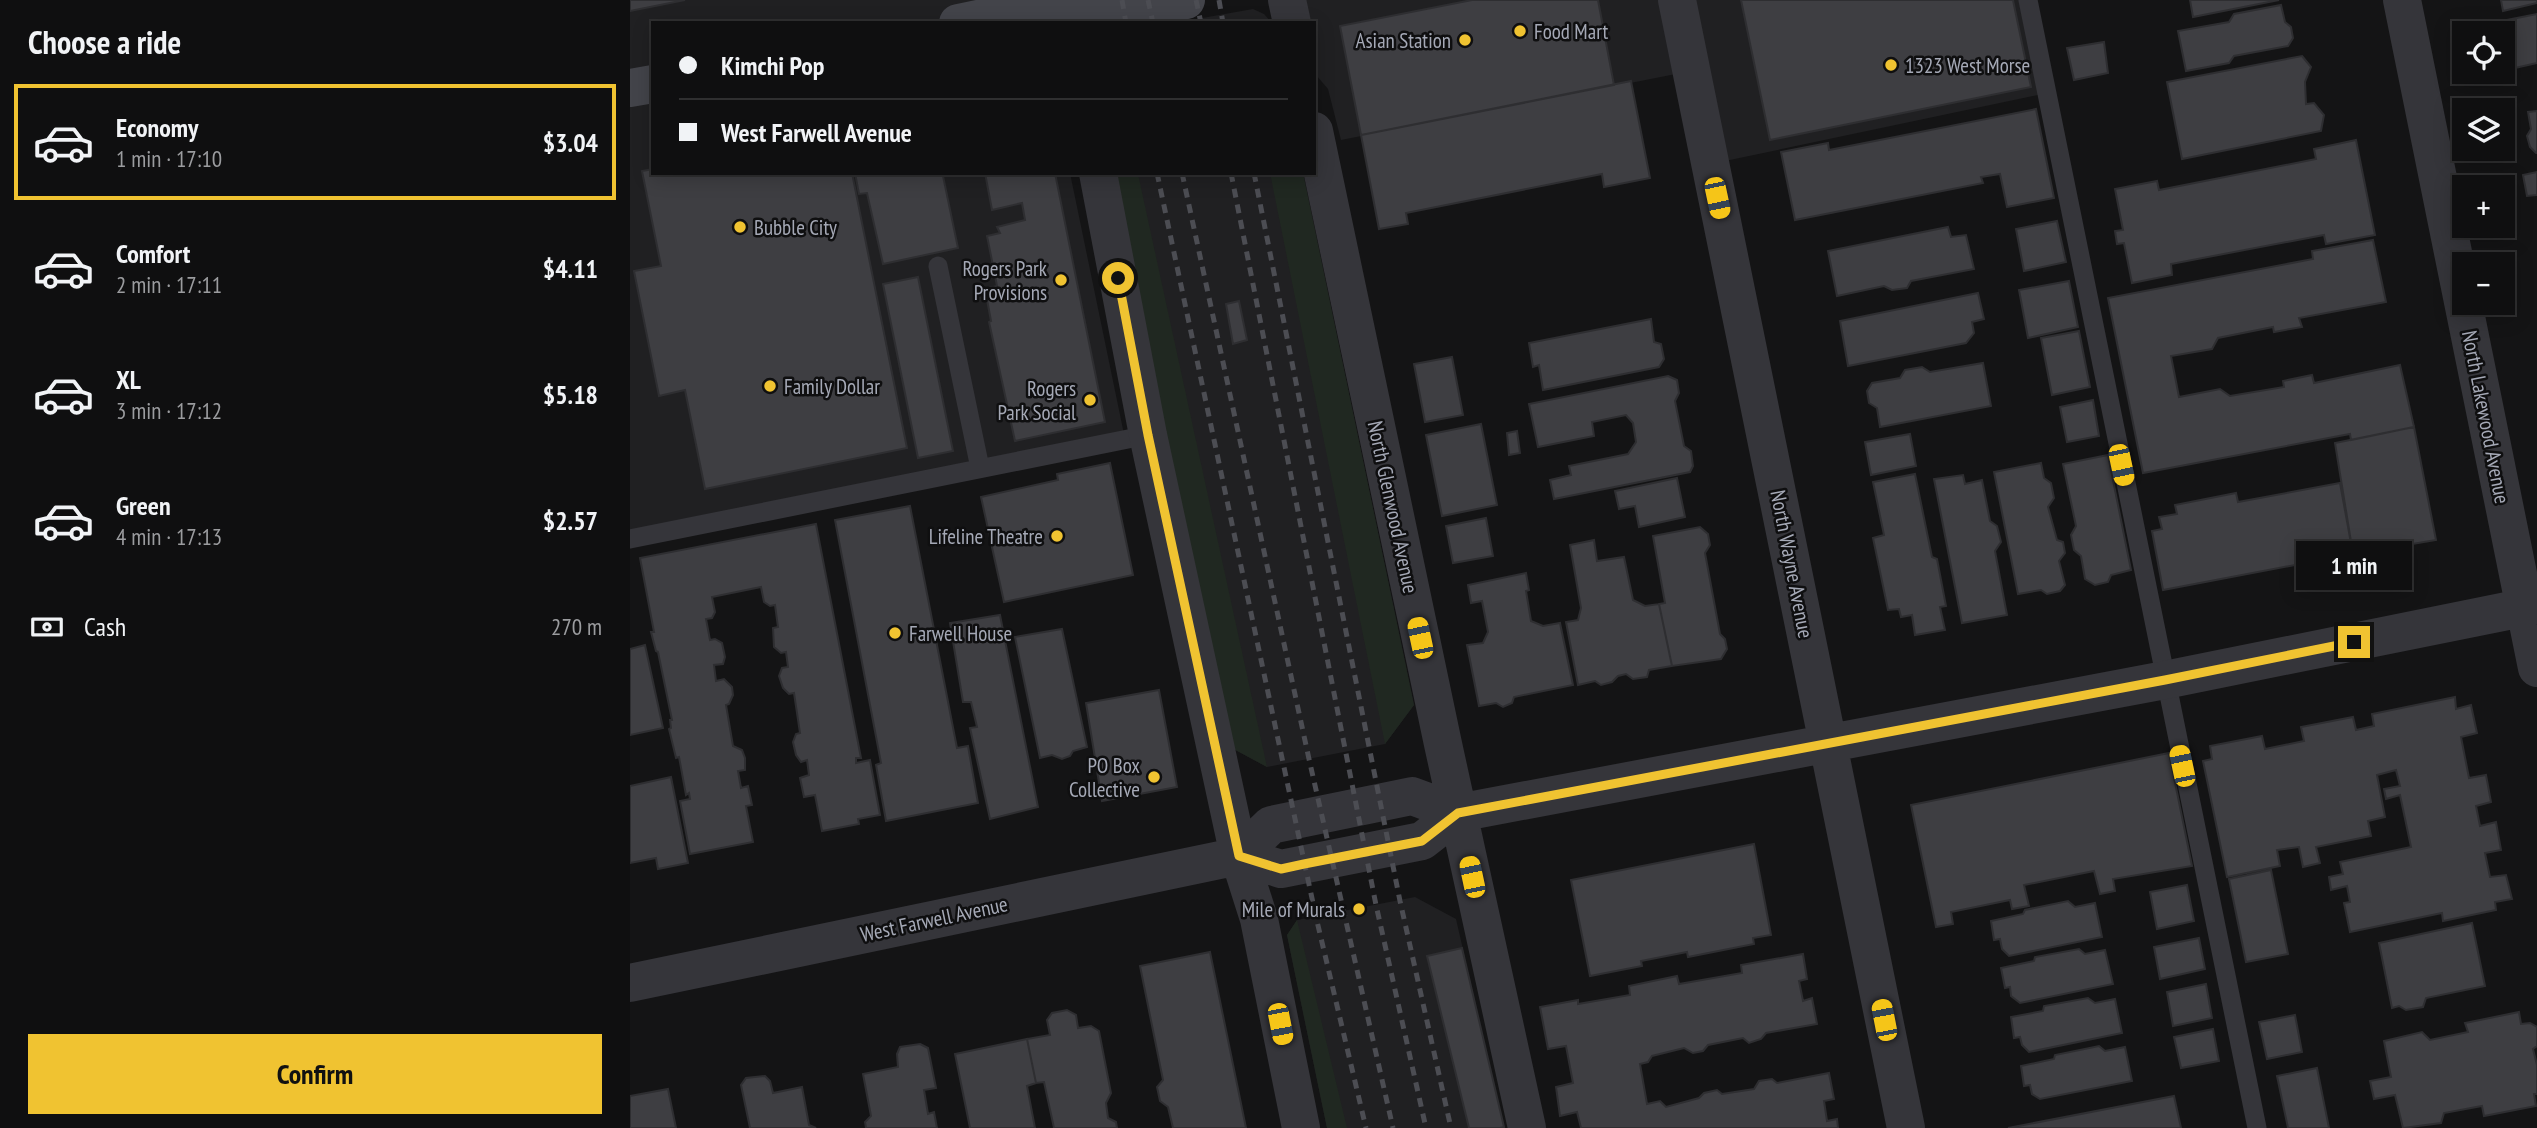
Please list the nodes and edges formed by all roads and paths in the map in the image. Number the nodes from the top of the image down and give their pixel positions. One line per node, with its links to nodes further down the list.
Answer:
1 (1186, 0): 6 (street)
2 (1287, 0): 8 (street)
3 (1677, 0): 20 (street, North Wayne Avenue)
4 (2028, 0): 19 (lane)
5 (2402, 0): 17 (street, North Lakewood Avenue)
6 (1067, 6): 7 (street)
7 (971, 21)
8 (1292, 21)
9 (651, 84): 10 (street)
10 (630, 88)
11 (1316, 140): 21 (street, North Glenwood Avenue)
12 (1098, 175): 14 (street)
13 (938, 266): 15 (lane)
14 (1148, 435): 15 (lane); 22 (street)
15 (980, 468): 16 (lane)
16 (630, 539)
17 (2531, 606): 18 (street, North Lakewood Avenue); 19 (street, West Farwell Avenue)
18 (2537, 668)
19 (2165, 680): 20 (street, West Farwell Avenue); 27 (lane)
20 (1828, 743): 21 (street, West Farwell Avenue); 26 (street, North Wayne Avenue)
21 (1458, 813): 22 (street, West Farwell Avenue); 25 (street, North Glenwood Avenue)
22 (1239, 856): 23 (street, West Farwell Avenue); 24 (street)
23 (630, 982)
24 (1301, 1128)
25 (1527, 1128)
26 (1906, 1128)
27 (2257, 1128)

